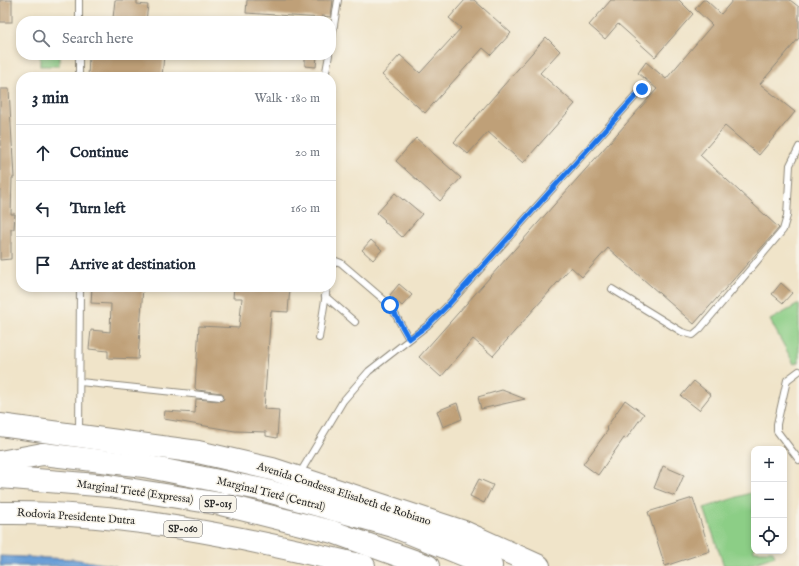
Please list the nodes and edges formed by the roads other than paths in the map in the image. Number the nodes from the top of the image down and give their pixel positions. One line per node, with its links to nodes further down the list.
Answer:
1 (79, 0): 3 (lane)
2 (338, 0): 4 (lane)
3 (79, 16)
4 (335, 16)
5 (79, 60): 7 (lane)
6 (328, 60): 8 (lane)
7 (79, 72)
8 (326, 72)
9 (642, 89): 18 (lane)
10 (799, 147): 12 (lane)
11 (336, 261): 18 (lane)
12 (612, 289)
13 (80, 292): 20 (lane)
14 (326, 292): 15 (lane)
15 (325, 296): 16 (lane); 17 (lane)
16 (355, 322)
17 (319, 338)
18 (409, 339): 28 (lane)
19 (799, 371): 26 (lane)
20 (80, 382): 21 (lane); 23 (lane)
21 (220, 397)
22 (0, 425): 23 (highway, Avenida Condessa Elisabeth de Robiano)
23 (79, 435): 28 (highway, Avenida Condessa Elisabeth de Robiano)
24 (0, 450): 25 (highway, Marginal Tietê (Central))
25 (43, 454): 27 (highway); 33 (highway, Marginal Tietê (Central))
26 (799, 460)
27 (0, 462)
28 (298, 476): 34 (highway, Avenida Condessa Elisabeth de Robiano)
29 (0, 477): 32 (highway, Marginal Tietê (Expressa) / SP-015)
30 (0, 513): 31 (highway, Rodovia Presidente Dutra / SP-060)
31 (364, 566)
32 (428, 566)
33 (491, 566)
34 (539, 566)

